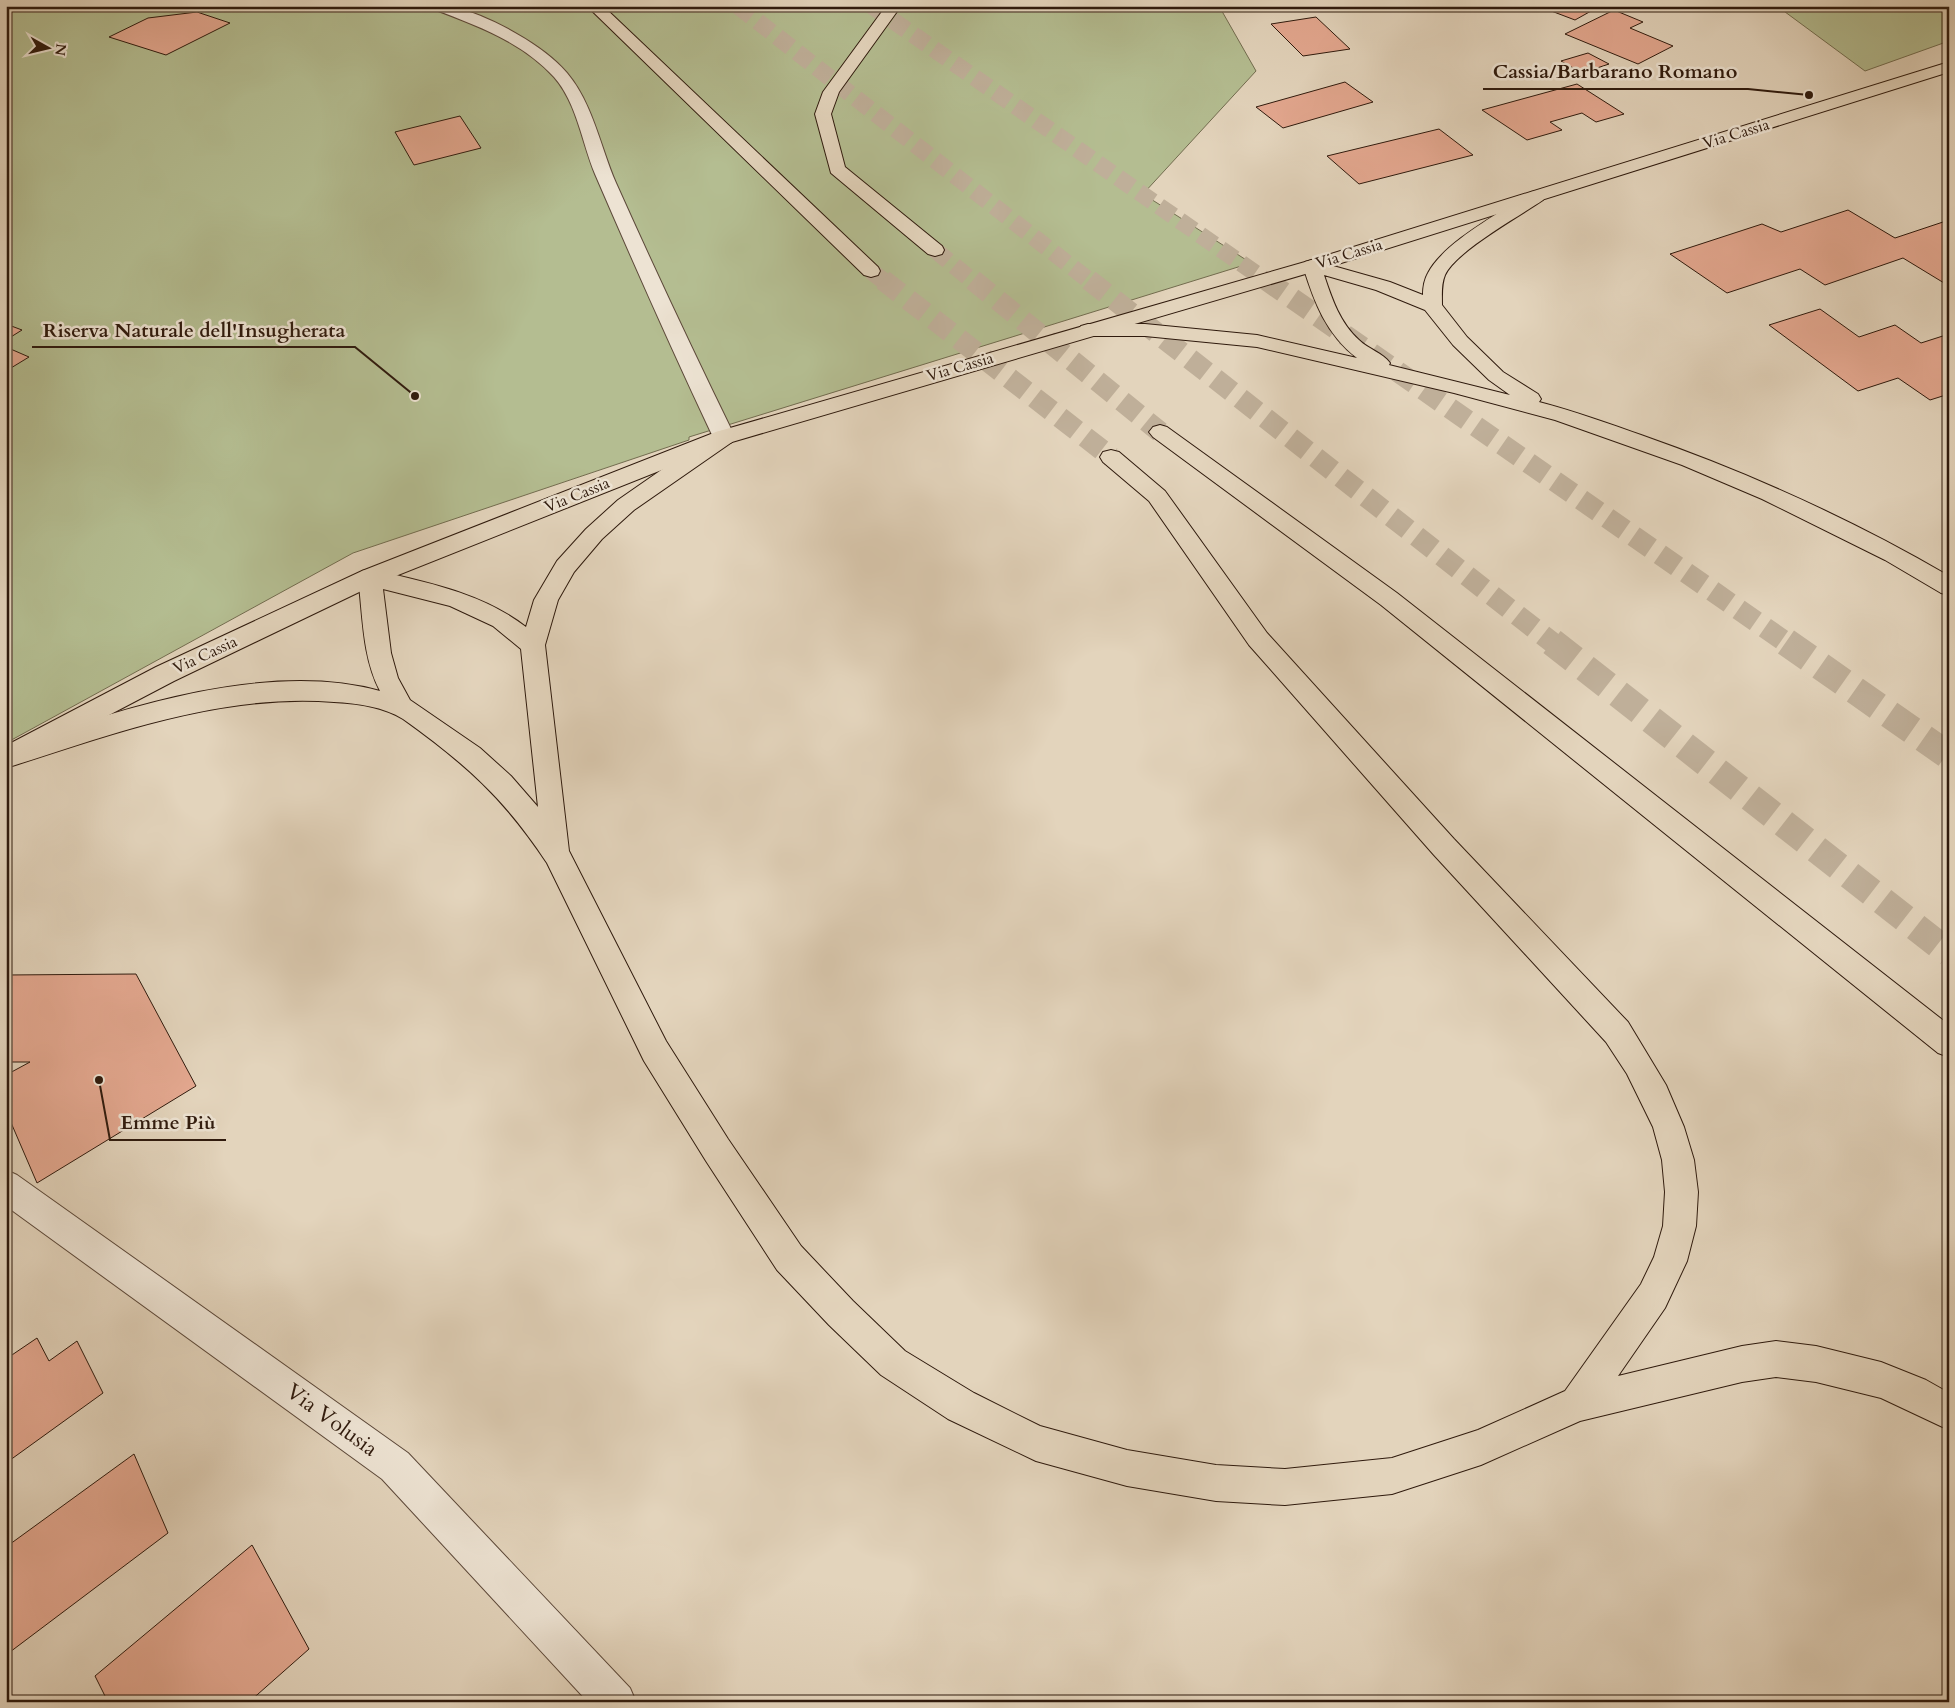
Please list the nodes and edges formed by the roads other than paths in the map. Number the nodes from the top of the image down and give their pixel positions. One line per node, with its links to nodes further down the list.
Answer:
1 (438, 6): 14 (street)
2 (594, 6): 8 (main road)
3 (894, 6): 6 (main road)
4 (1949, 67): 5 (main road, Via Cassia)
5 (1537, 196): 7 (main road, Via Cassia); 9 (main road)
6 (935, 250)
7 (1312, 266): 9 (main road); 10 (main road, Via Cassia); 11 (main road)
8 (871, 271)
9 (1432, 306): 12 (main road)
10 (1088, 330): 11 (main road); 14 (main road, Via Cassia)
11 (1404, 375): 12 (main road)
12 (1562, 415): 17 (main road)
13 (1160, 432): 22 (main road)
14 (724, 437): 16 (main road, Via Cassia); 18 (main road)
15 (1111, 457): 24 (main road)
16 (370, 578): 18 (main road); 19 (main road); 20 (main road, Via Cassia)
17 (1949, 587)
18 (533, 645): 21 (main road)
19 (401, 706): 20 (main road); 21 (main road)
20 (6, 757)
21 (557, 855): 24 (main road)
22 (1949, 1044)
23 (6, 1186): 26 (street, Via Volusia)
24 (1578, 1404): 25 (main road)
25 (1949, 1412)
26 (616, 1702)

